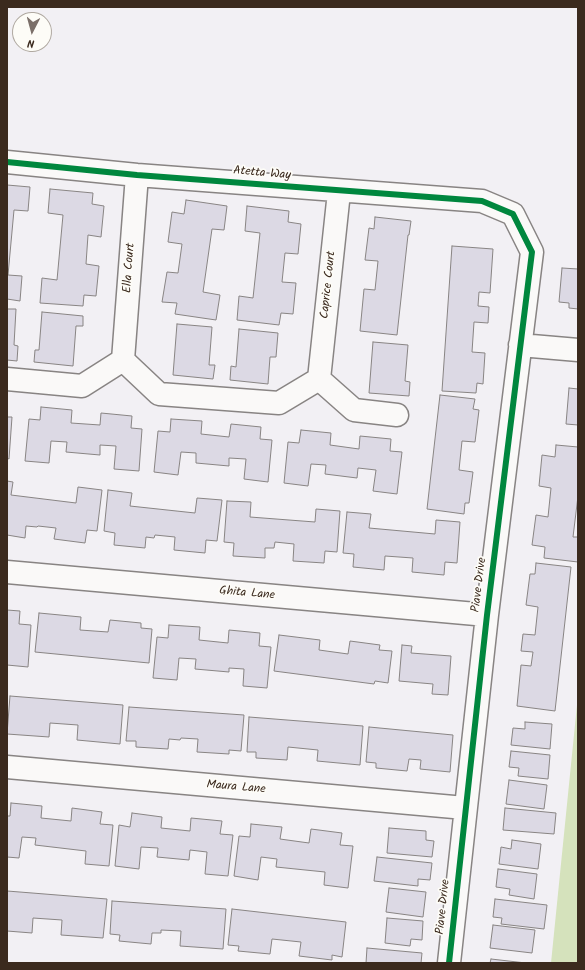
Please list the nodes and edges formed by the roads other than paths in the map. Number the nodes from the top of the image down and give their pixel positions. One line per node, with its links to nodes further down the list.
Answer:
1 (7, 162): 2 (street, Atetta Way)
2 (137, 175): 3 (street, Atetta Way); 7 (street, Ella Court)
3 (339, 192): 4 (street, Atetta Way); 9 (street, Caprice Court)
4 (513, 214): 5 (street, Piave Drive)
5 (520, 345): 6 (street); 12 (street, Piave Drive)
6 (578, 350)
7 (123, 360): 8 (street); 9 (street)
8 (7, 379)
9 (319, 379): 10 (street)
10 (397, 415)
11 (7, 572): 12 (street, Ghita Lane)
12 (487, 615): 14 (street, Piave Drive)
13 (7, 767): 14 (street, Maura Lane)
14 (465, 808): 15 (street, Piave Drive)
15 (449, 963)

